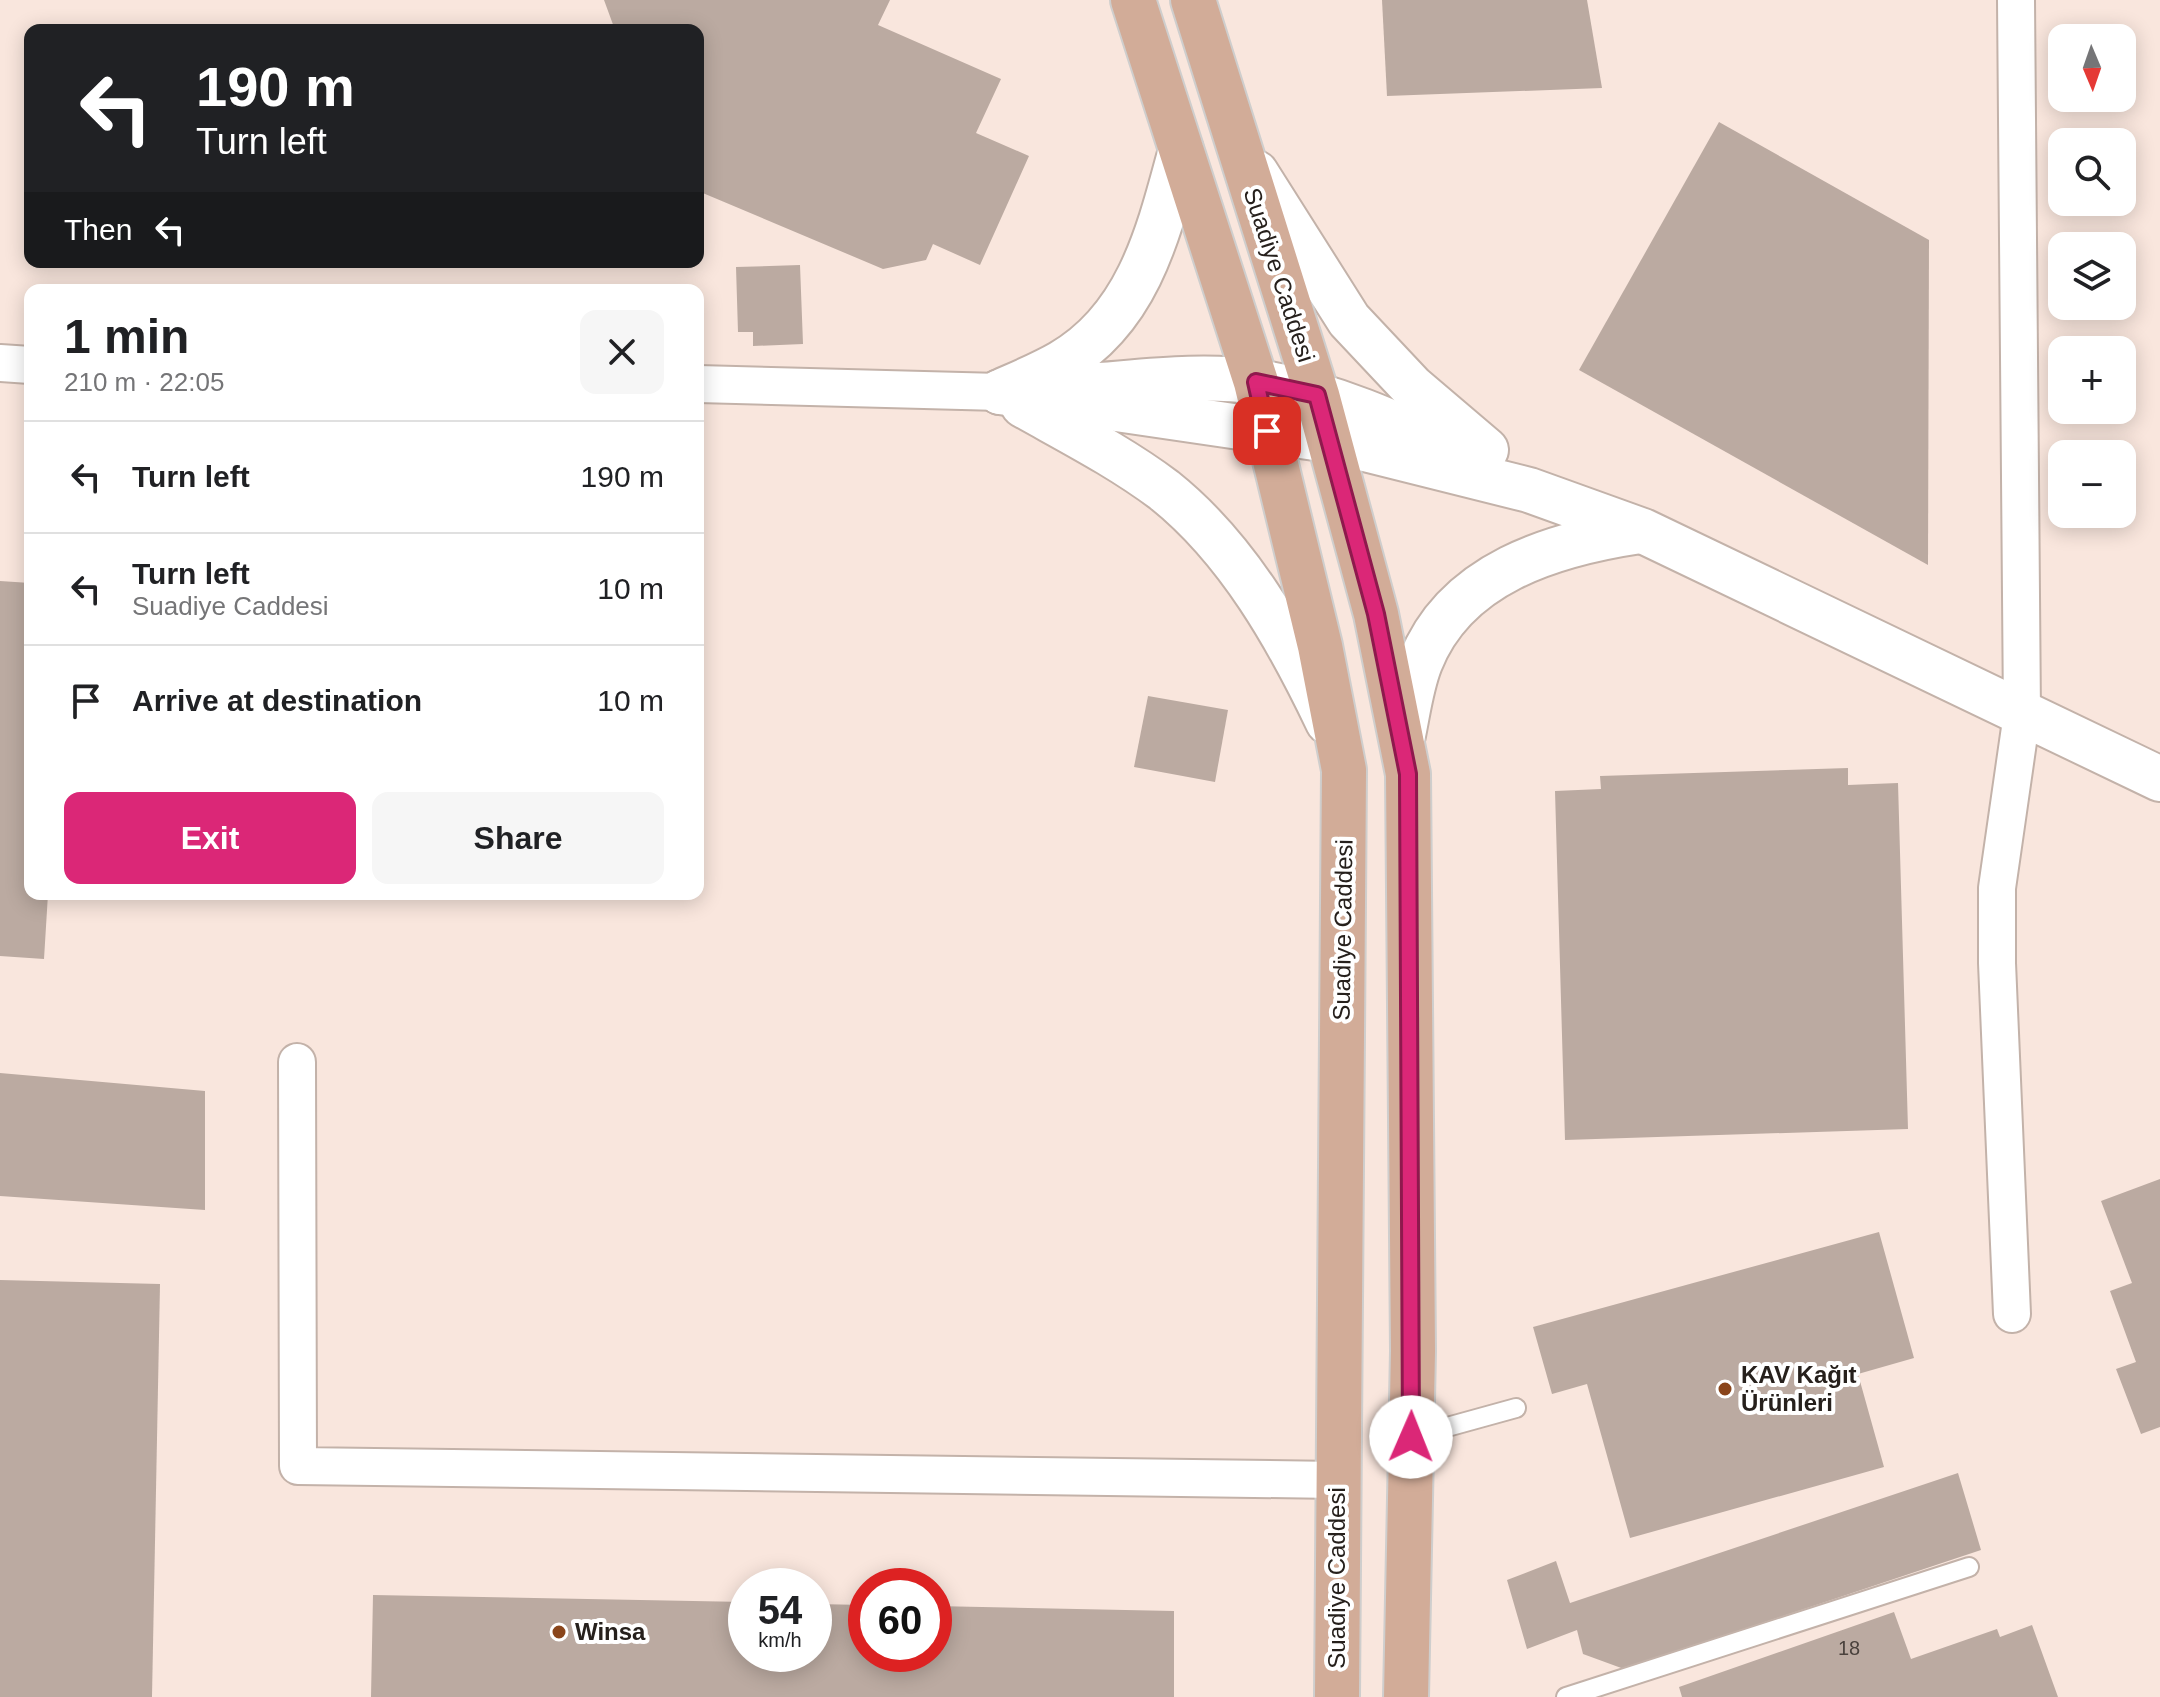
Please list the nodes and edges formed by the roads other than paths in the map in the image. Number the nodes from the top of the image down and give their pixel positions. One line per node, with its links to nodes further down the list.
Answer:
1 (1133, 0): 5 (main road, Suadiye Caddesi)
2 (1193, 0): 4 (main road, Suadiye Caddesi)
3 (2016, 0): 16 (street)
4 (1234, 135): 11 (main road, Suadiye Caddesi); 14 (main road)
5 (1181, 150): 8 (main road, Suadiye Caddesi); 10 (main road)
6 (0, 363): 7 (street)
7 (24, 365)
8 (1256, 382): 10 (main road); 11 (main road); 12 (main road, Suadiye Caddesi)
9 (704, 384): 10 (street)
10 (1000, 392): 12 (main road); 18 (main road)
11 (1317, 395): 13 (main road, Suadiye Caddesi); 14 (main road)
12 (1267, 431): 13 (main road); 18 (main road, Suadiye Caddesi)
13 (1329, 440): 14 (main road); 17 (main road, Suadiye Caddesi)
14 (1529, 490): 15 (main road)
15 (1643, 531): 16 (main road); 17 (main road)
16 (2022, 714): 19 (main road); 21 (street)
17 (1403, 735): 23 (main road, Suadiye Caddesi)
18 (1341, 749): 24 (main road, Suadiye Caddesi)
19 (2160, 779)
20 (297, 1062): 24 (street)
21 (2012, 1314)
22 (1516, 1408): 23 (lane)
23 (1411, 1437): 27 (main road, Suadiye Caddesi)
24 (1337, 1480): 26 (main road, Suadiye Caddesi)
25 (1969, 1567): 28 (lane)
26 (1337, 1697)
27 (1406, 1697)
28 (1566, 1697)

